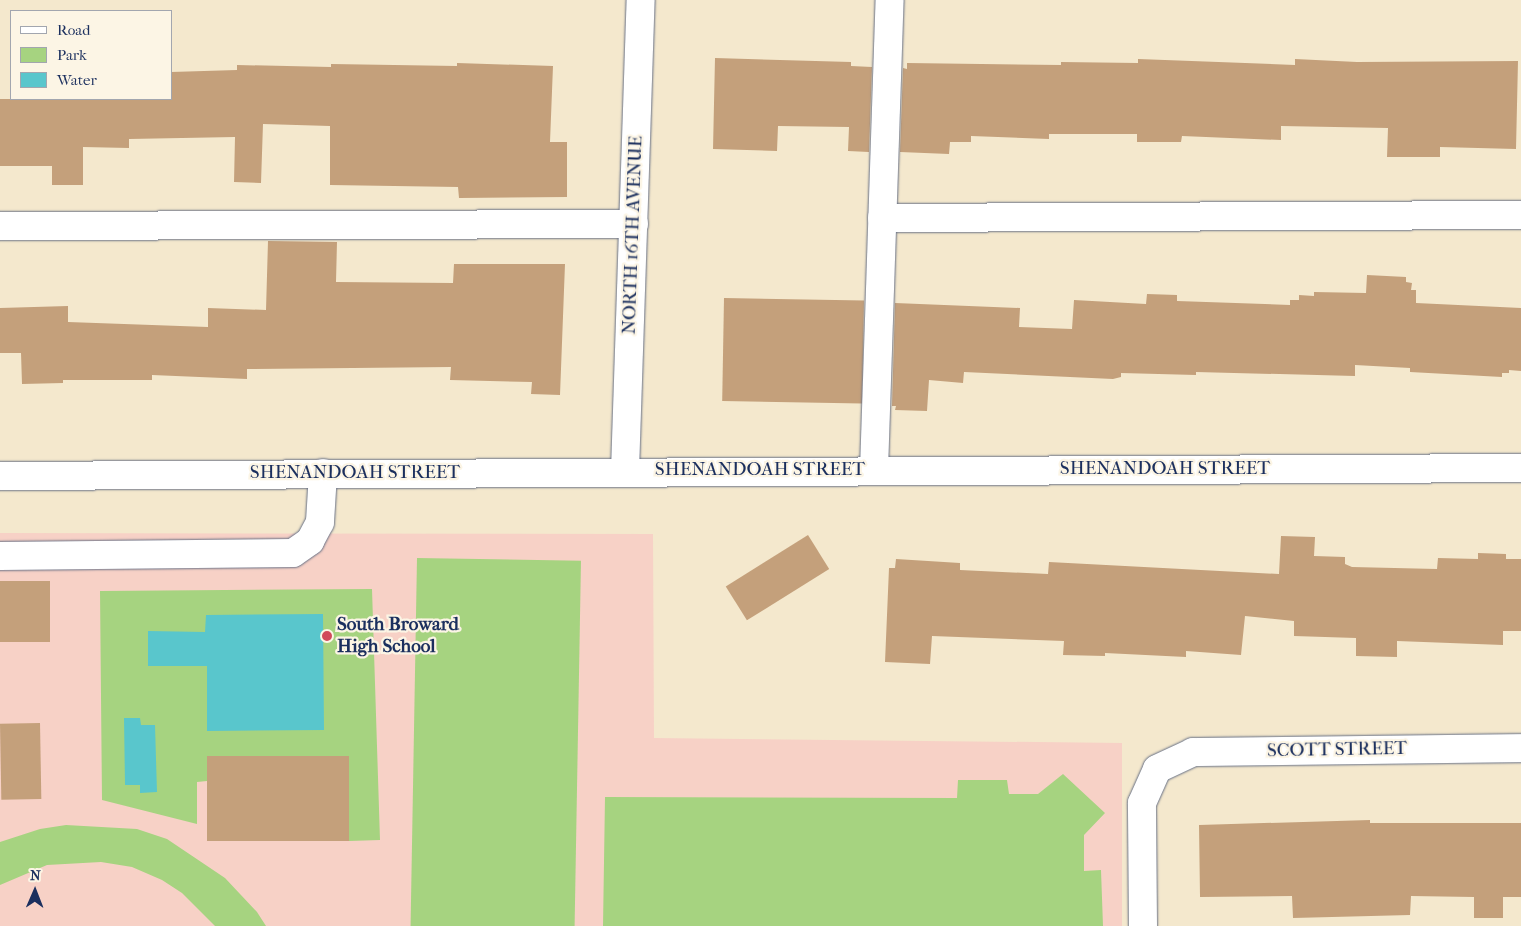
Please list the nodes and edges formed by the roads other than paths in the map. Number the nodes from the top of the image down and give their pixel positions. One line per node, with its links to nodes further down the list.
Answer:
1 (641, 0): 5 (street, NORTH 16TH AVENUE)
2 (890, 0): 4 (street)
3 (1521, 215): 4 (street)
4 (882, 218): 9 (street)
5 (634, 224): 6 (street); 8 (street, NORTH 16TH AVENUE)
6 (0, 226)
7 (1521, 468): 9 (street, SHENANDOAH STREET)
8 (625, 470): 9 (street, SHENANDOAH STREET); 10 (street, SHENANDOAH STREET)
9 (874, 470)
10 (322, 473): 11 (street, SHENANDOAH STREET); 12 (street)
11 (0, 476)
12 (0, 556)
13 (1521, 748): 14 (street, SCOTT STREET)
14 (1143, 926)

